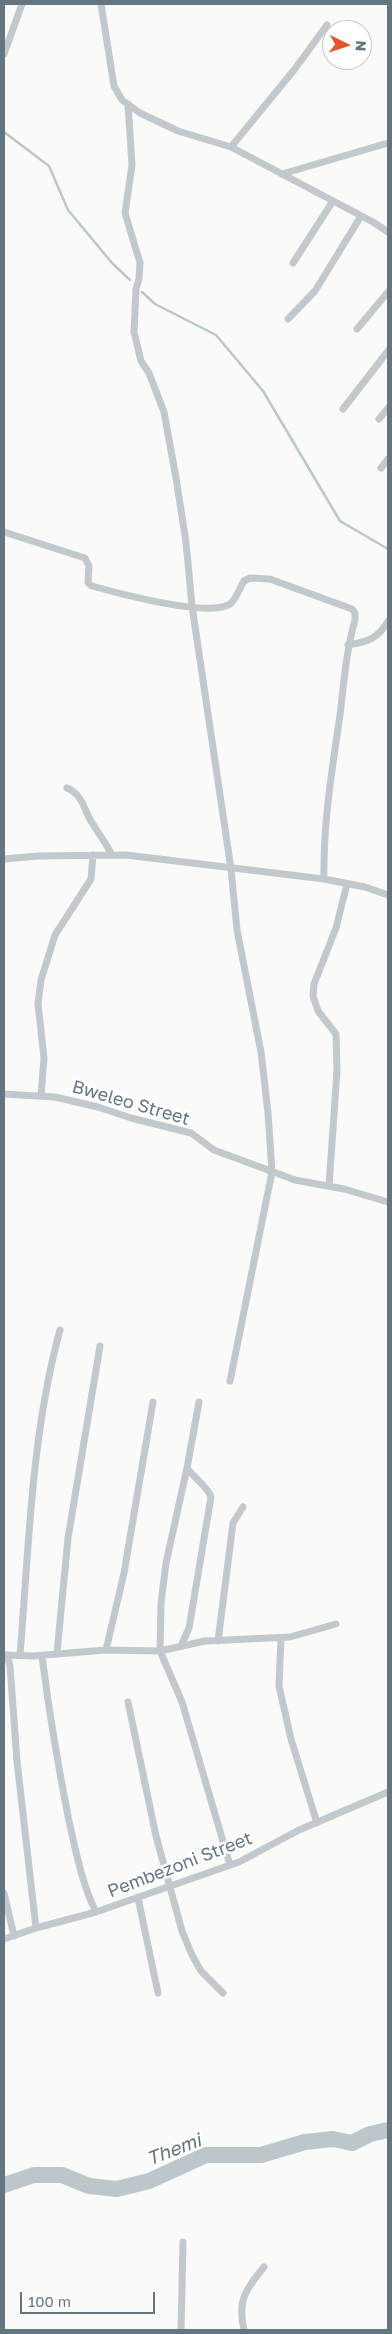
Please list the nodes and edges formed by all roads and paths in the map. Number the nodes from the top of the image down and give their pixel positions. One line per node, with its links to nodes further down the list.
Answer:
1 (22, 4): 4 (street)
2 (101, 4): 5 (street)
3 (322, 32): 7 (street)
4 (4, 54)
5 (128, 104): 7 (street); 23 (street)
6 (388, 143): 8 (street)
7 (231, 147): 8 (street)
8 (282, 174): 9 (street)
9 (333, 201): 10 (street); 12 (street)
10 (362, 216): 11 (street); 14 (street)
11 (388, 232)
12 (293, 263)
13 (388, 292): 15 (street)
14 (288, 319)
15 (357, 329)
16 (388, 351): 18 (street)
17 (388, 408): 19 (street)
18 (343, 409)
19 (379, 419)
20 (388, 459): 21 (street)
21 (381, 468)
22 (4, 532): 23 (street)
23 (192, 606): 25 (street); 30 (street)
24 (388, 621): 25 (street)
25 (348, 645): 31 (street)
26 (67, 788): 28 (street)
27 (94, 855): 28 (street); 29 (street); 35 (street)
28 (112, 855): 30 (street)
29 (4, 859)
30 (231, 869): 31 (street); 36 (street)
31 (324, 879): 32 (street)
32 (347, 884): 33 (street); 37 (street)
33 (388, 895)
34 (4, 1094): 35 (street, Bweleo Street)
35 (41, 1096): 36 (street, Bweleo Street)
36 (272, 1172): 37 (street, Bweleo Street); 41 (street)
37 (329, 1186): 38 (street, Bweleo Street)
38 (388, 1202)
39 (60, 1330): 54 (street)
40 (100, 1346): 52 (street)
41 (230, 1381)
42 (153, 1402): 50 (street)
43 (199, 1402): 44 (street)
44 (187, 1468): 49 (street); 51 (street)
45 (243, 1507): 48 (street)
46 (336, 1624): 47 (street)
47 (281, 1638): 48 (street); 58 (street)
48 (218, 1641): 49 (street)
49 (182, 1646): 51 (street)
50 (106, 1650): 51 (street); 52 (street)
51 (160, 1651): 59 (street)
52 (57, 1653): 55 (street)
53 (5, 1655): 54 (street); 64 (street)
54 (20, 1655): 55 (street)
55 (42, 1656): 63 (street)
56 (128, 1702): 60 (street)
57 (388, 1792): 58 (street, Pembezoni Street)
58 (317, 1823): 59 (street, Pembezoni Street)
59 (230, 1865): 60 (street, Pembezoni Street)
60 (169, 1887): 62 (street, Pembezoni Street); 68 (street)
61 (4, 1893): 65 (street)
62 (138, 1898): 63 (street, Pembezoni Street); 67 (street)
63 (96, 1912): 64 (street, Pembezoni Street)
64 (36, 1928): 65 (street, Pembezoni Street)
65 (14, 1936): 66 (street, Pembezoni Street)
66 (4, 1939)
67 (158, 1993)
68 (223, 1993)
69 (183, 2242): 71 (street)
70 (264, 2267): 72 (street)
71 (181, 2330)
72 (244, 2330)

